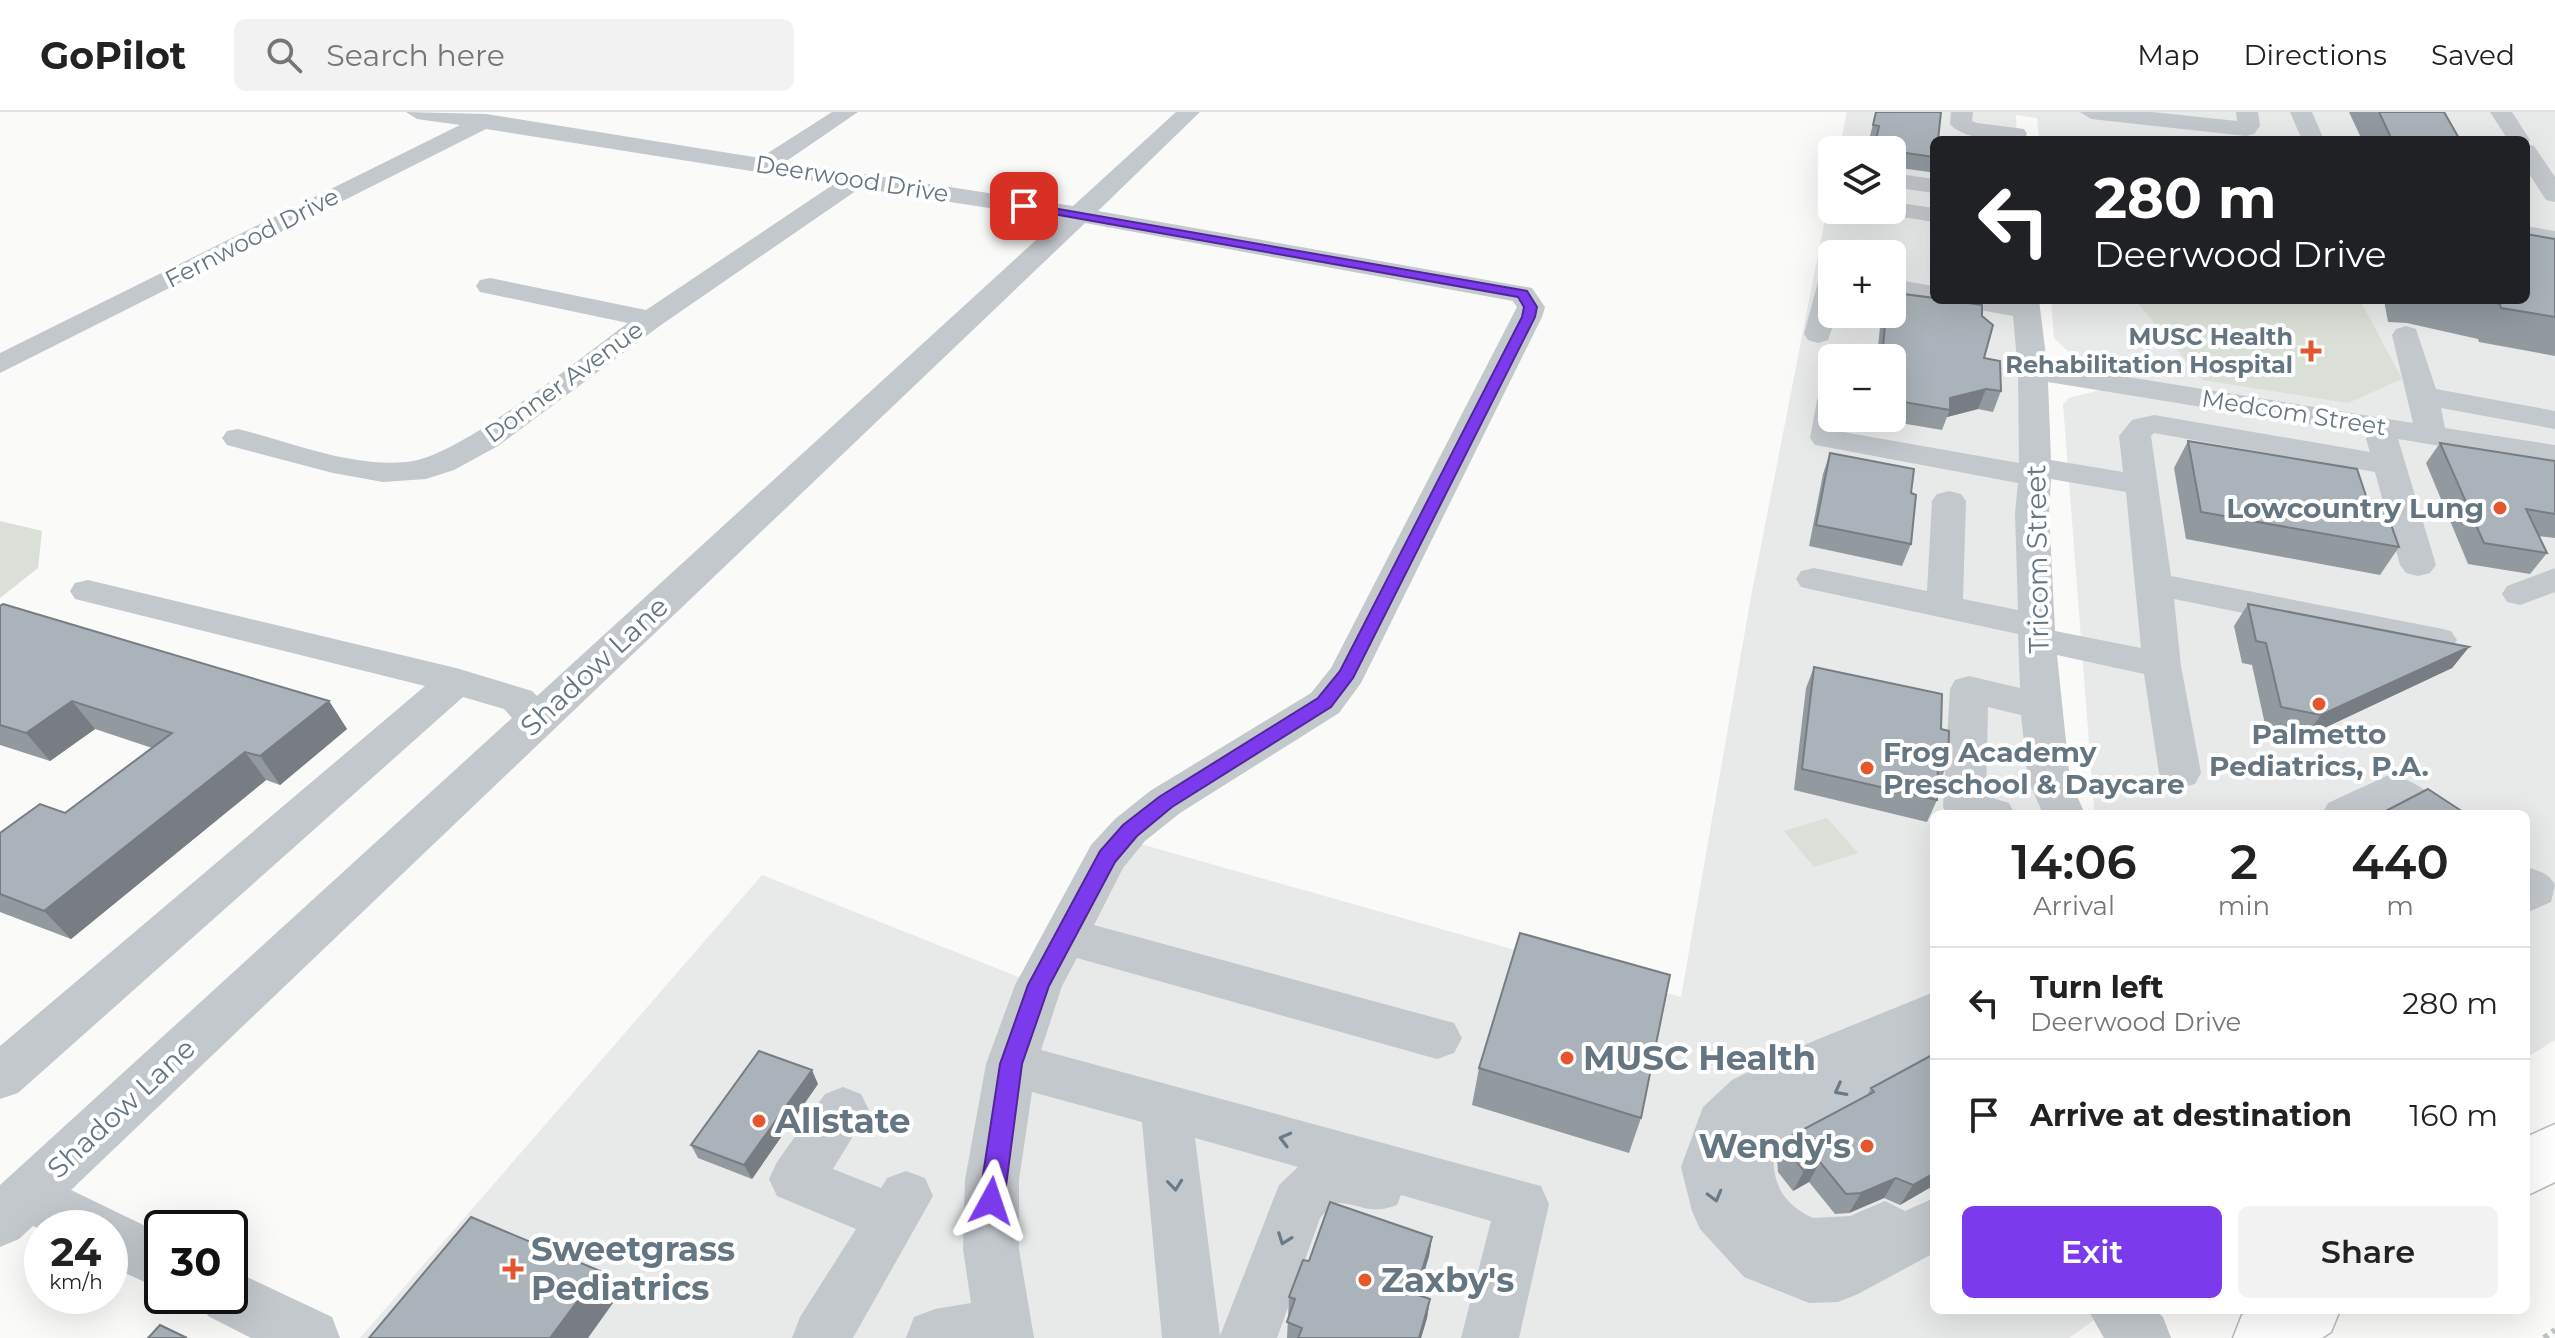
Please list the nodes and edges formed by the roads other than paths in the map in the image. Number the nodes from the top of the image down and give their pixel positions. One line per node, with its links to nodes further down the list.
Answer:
1 (417, 112): 10 (street, Deerwood Drive)
2 (847, 112): 14 (street)
3 (1189, 112): 20 (street, Shadow Lane)
4 (1962, 112): 11 (street)
5 (2091, 112): 9 (street)
6 (2247, 112): 9 (street)
7 (2301, 112): 12 (street)
8 (2501, 112): 13 (street)
9 (2118, 114)
10 (492, 118): 14 (street, Deerwood Drive); 33 (street, Fernwood Drive)
11 (2016, 129)
12 (2311, 136)
13 (2519, 136)
14 (765, 165): 15 (street, Deerwood Drive)
15 (857, 179): 20 (street, Deerwood Drive); 29 (street, Donner Avenue)
16 (1906, 182): 17 (street)
17 (1930, 185)
18 (1906, 211): 19 (street)
19 (1930, 214)
20 (1080, 215): 58 (street, Shadow Lane); 64 (street, Deerwood Drive)
21 (2530, 235): 22 (street)
22 (2555, 239)
23 (2530, 257): 24 (street)
24 (2555, 266)
25 (490, 286): 29 (street)
26 (1906, 289): 27 (street)
27 (1930, 293)
28 (2026, 305): 34 (street, Tricom Street)
29 (651, 319): 40 (street, Donner Avenue)
30 (1820, 328): 31 (street)
31 (1818, 334)
32 (2406, 335): 35 (street)
33 (0, 364)
34 (2033, 371): 37 (street, Medcom Street); 43 (street, Tricom Street)
35 (2423, 396): 36 (street); 39 (street)
36 (2555, 420)
37 (2379, 427): 39 (street, Medcom Street); 42 (street)
38 (1827, 432): 43 (street)
39 (2431, 435): 41 (street, Medcom Street)
40 (238, 438)
41 (2555, 455)
42 (2390, 465): 44 (street); 46 (street)
43 (2035, 472): 44 (street); 53 (street, Tricom Street)
44 (2142, 485): 49 (street)
45 (1949, 501): 52 (street)
46 (2418, 565)
47 (1814, 579): 52 (street)
48 (2555, 579): 51 (street)
49 (2154, 584): 54 (street); 55 (street)
50 (88, 591): 56 (street)
51 (2520, 594)
52 (1944, 607): 53 (street)
53 (2037, 633): 55 (street); 57 (street, Tricom Street)
54 (2438, 640)
55 (2161, 662): 59 (street)
56 (456, 681): 58 (street); 68 (street)
57 (2040, 706): 60 (street); 61 (street, Tricom Street)
58 (536, 720): 74 (street, Shadow Lane)
59 (2180, 773)
60 (1977, 810)
61 (2062, 810)
62 (2351, 810): 63 (street)
63 (2420, 810)
64 (1065, 936): 66 (street); 67 (street)
65 (1928, 1028): 73 (street, one-way to 73); 75 (street, one-way to 75)
66 (1437, 1038)
67 (1011, 1064): 69 (street); 80 (street)
68 (0, 1077)
69 (1166, 1107): 76 (street, one-way to 69); 84 (street, one-way to 84)
70 (843, 1110): 82 (street)
71 (2555, 1150): 72 (main road)
72 (2530, 1166)
73 (1930, 1203)
74 (14, 1208)
75 (1930, 1226)
76 (1516, 1228): 85 (street, one-way to 85); 86 (street)
77 (248, 1306): 81 (street)
78 (2121, 1314): 87 (street)
79 (2303, 1314): 88 (main road)
80 (1004, 1332): 83 (street)
81 (311, 1338)
82 (821, 1338)
83 (935, 1338)
84 (1191, 1338)
85 (1248, 1338)
86 (1490, 1338)
87 (2142, 1338)
88 (2265, 1338)

